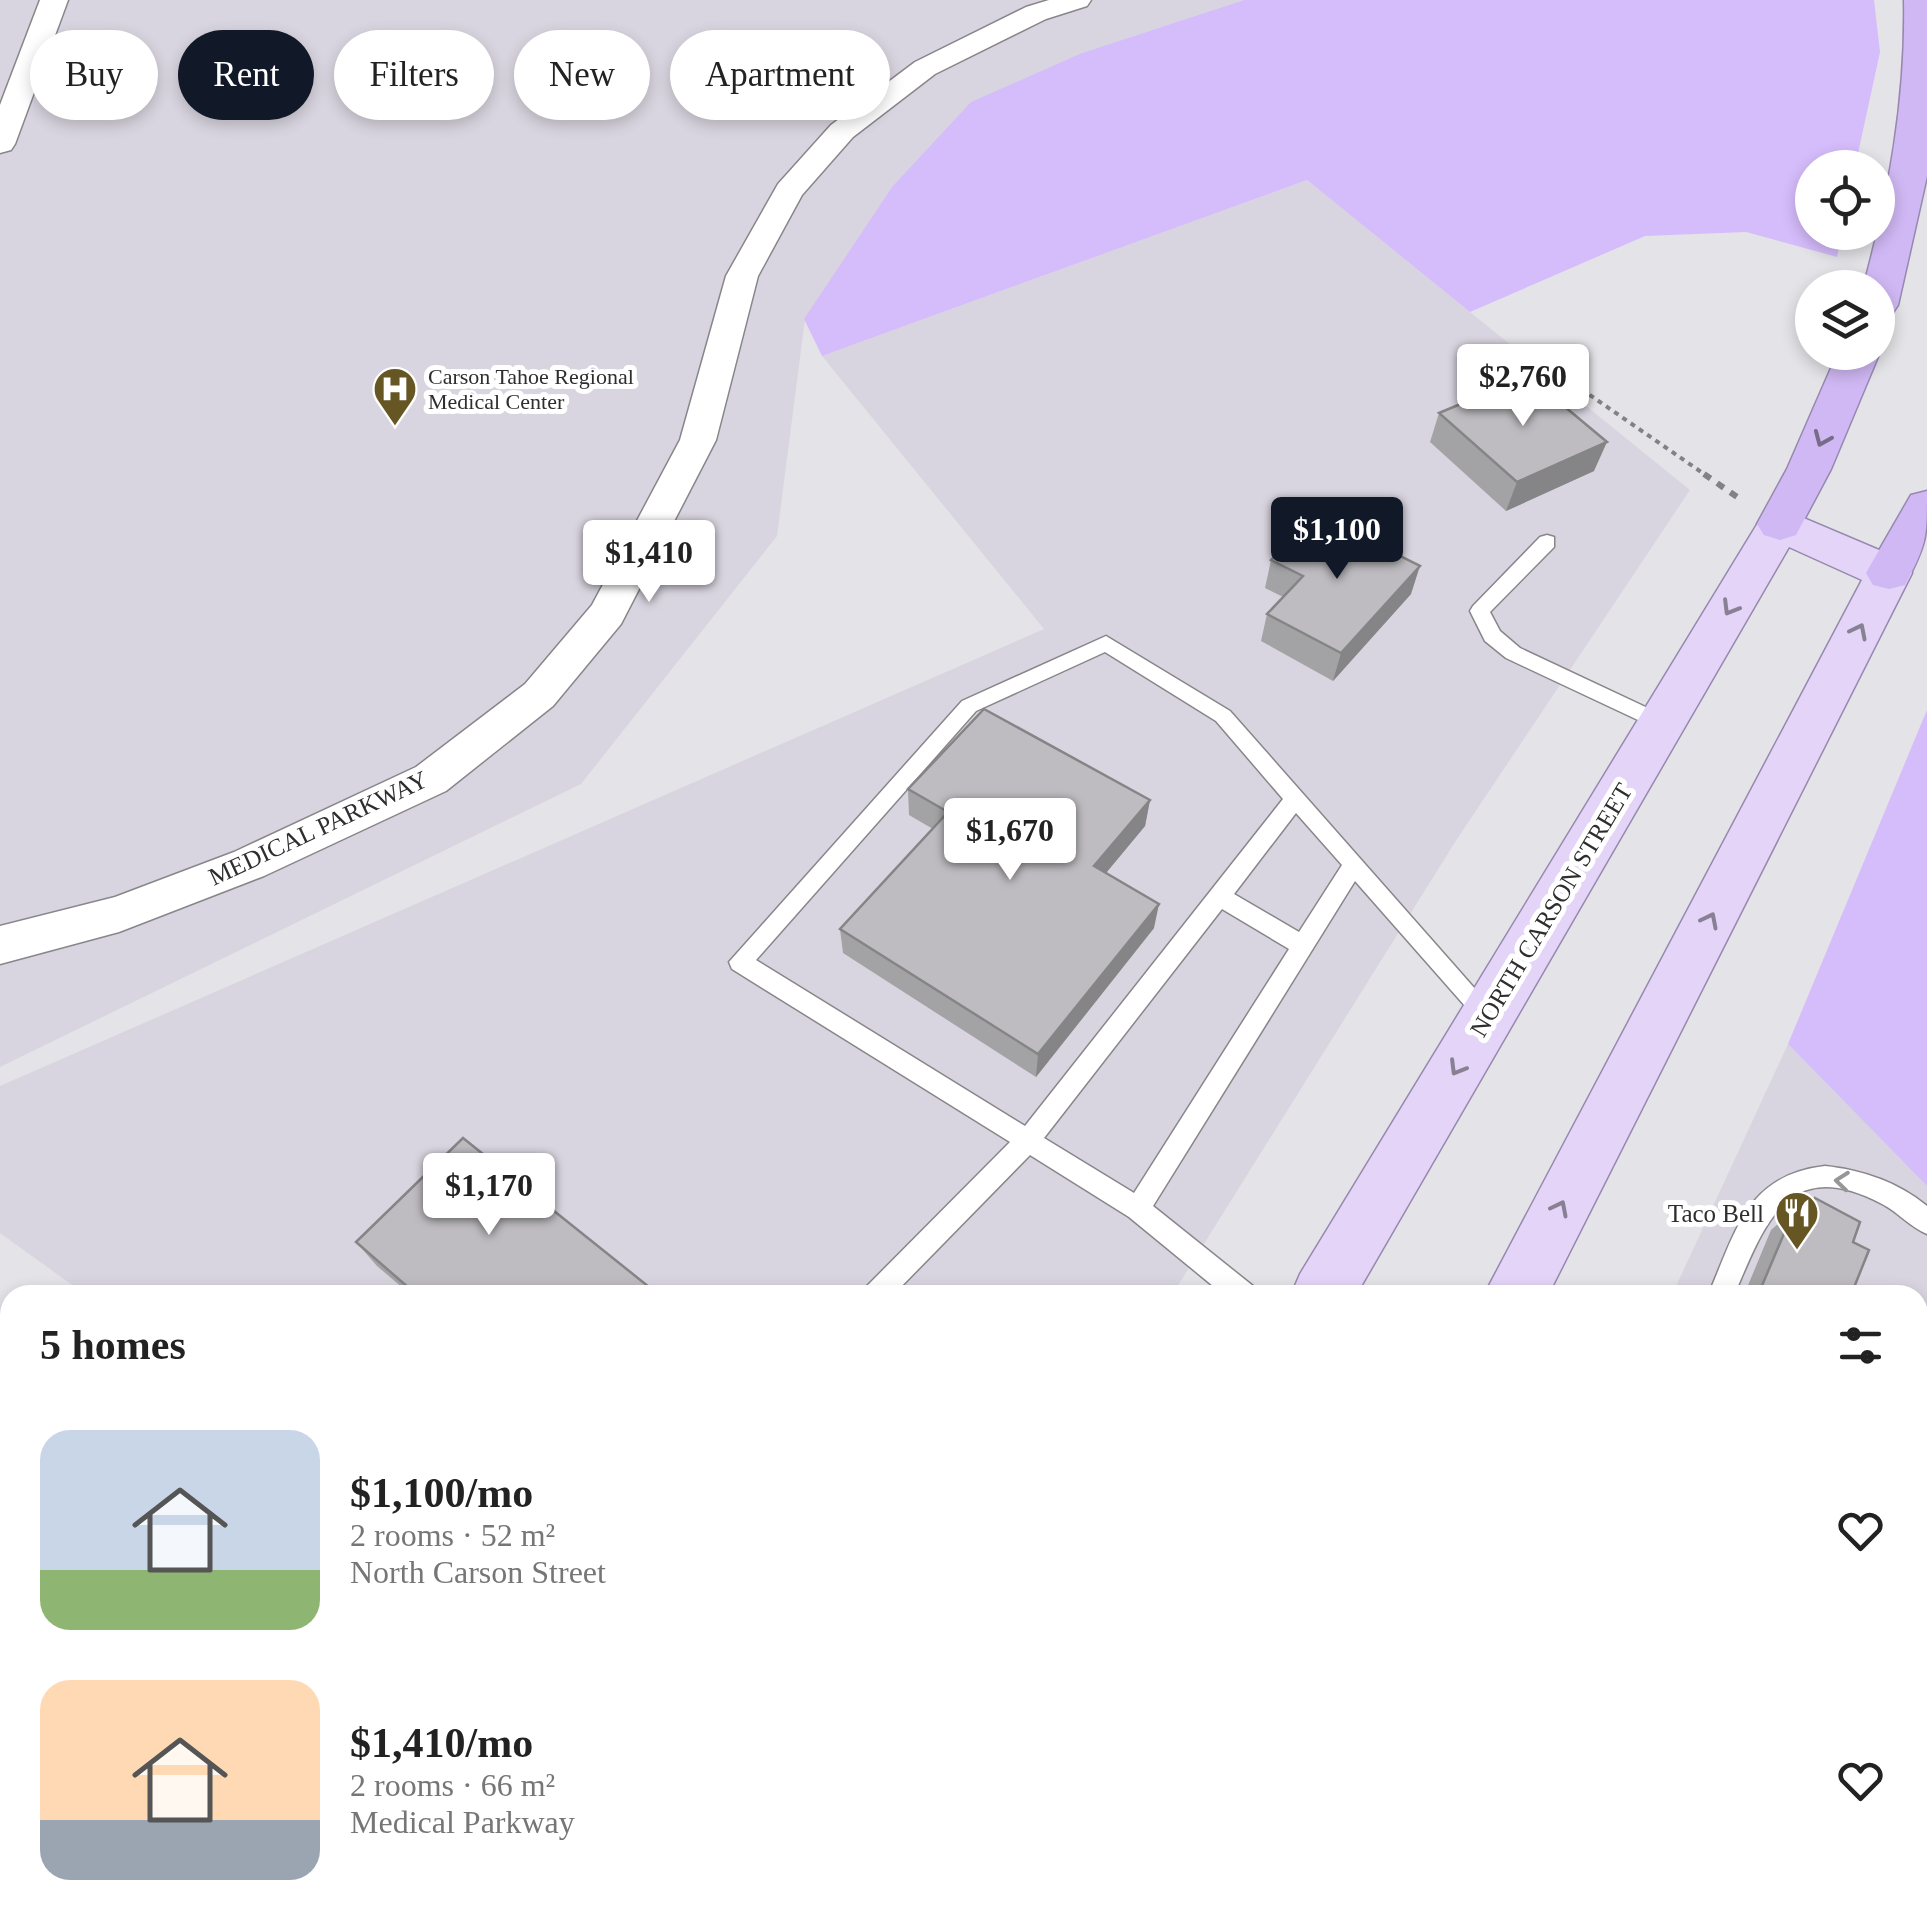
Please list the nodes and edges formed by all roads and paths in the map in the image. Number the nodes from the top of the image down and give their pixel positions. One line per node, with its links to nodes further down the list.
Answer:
1 (54, 0): 4 (street)
2 (1077, 0): 16 (street, MEDICAL PARKWAY)
3 (1921, 0): 5 (highway)
4 (0, 144)
5 (1887, 270)
6 (1532, 355): 9 (path)
7 (1851, 370): 9 (highway, one-way to 9)
8 (1927, 506): 11 (highway)
9 (1780, 524): 11 (main road); 12 (main road, NORTH CARSON STREET, one-way to 12)
10 (1547, 542): 12 (lane)
11 (1889, 573): 25 (main road, one-way to 11)
12 (1662, 723): 18 (main road, NORTH CARSON STREET)
13 (1296, 798): 14 (lane); 15 (lane); 19 (lane)
14 (1354, 864): 17 (lane); 18 (lane)
15 (1219, 896): 17 (lane); 19 (lane)
16 (0, 946)
17 (1303, 946): 20 (lane)
18 (1488, 1016): 24 (main road, NORTH CARSON STREET, one-way to 24)
19 (1028, 1140): 20 (lane); 22 (lane)
20 (1138, 1209): 23 (lane)
21 (1927, 1222): 26 (lane, one-way to 26)
22 (886, 1285)
23 (1232, 1285)
24 (1328, 1285)
25 (1520, 1285)
26 (1727, 1285)

